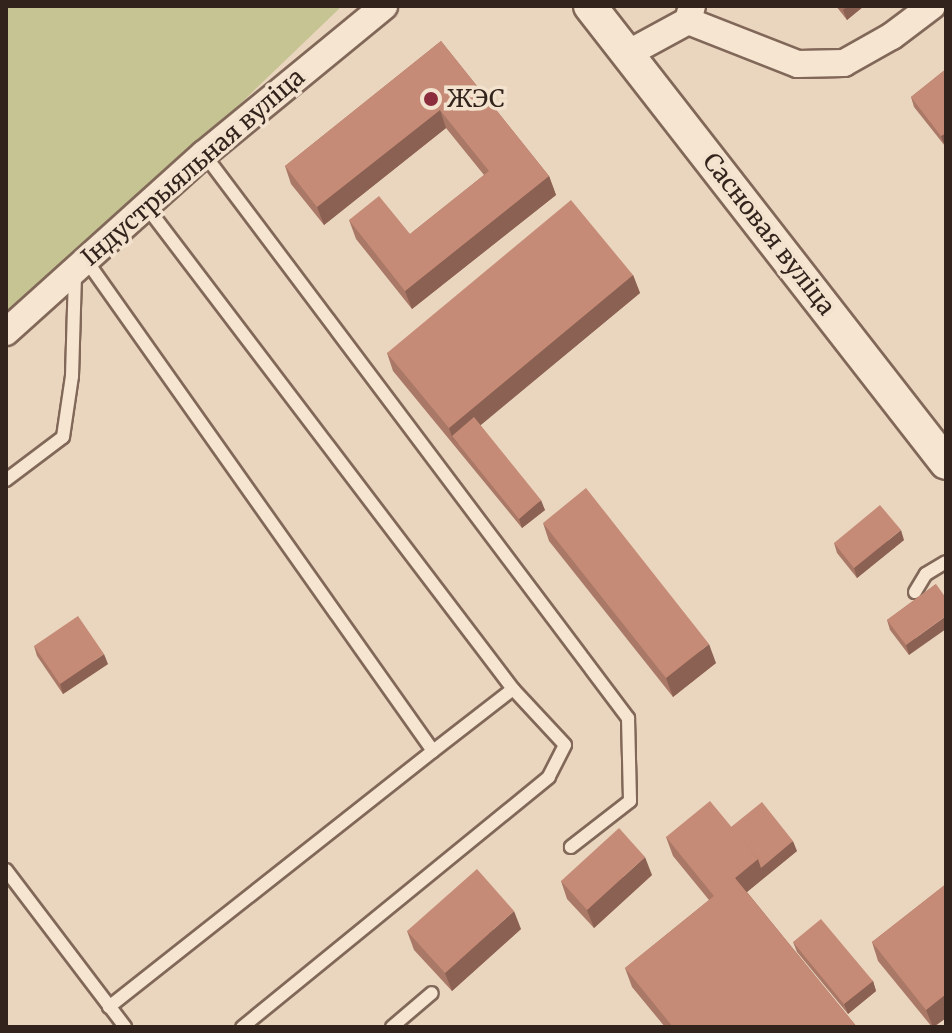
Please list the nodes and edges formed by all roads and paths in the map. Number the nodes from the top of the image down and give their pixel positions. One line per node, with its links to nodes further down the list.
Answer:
1 (384, 6): 6 (street, Індустрыяльная вуліца)
2 (590, 6): 5 (street, Сасновая вуліца)
3 (932, 6): 4 (street)
4 (690, 14): 5 (street)
5 (629, 53): 10 (street, Сасновая вуліца)
6 (204, 154): 7 (street, Індустрыяльная вуліца); 16 (lane)
7 (146, 206): 8 (street, Індустрыяльная вуліца); 14 (lane)
8 (81, 265): 9 (street, Індустрыяльная вуліца); 11 (lane); 15 (lane)
9 (6, 332)
10 (946, 463)
11 (6, 480)
12 (946, 562): 13 (lane)
13 (915, 592)
14 (513, 689): 15 (lane); 21 (lane)
15 (433, 751): 19 (lane)
16 (571, 847)
17 (6, 870): 19 (lane)
18 (432, 993): 22 (lane)
19 (109, 1007): 20 (lane)
20 (125, 1027)
21 (242, 1027)
22 (392, 1027)

